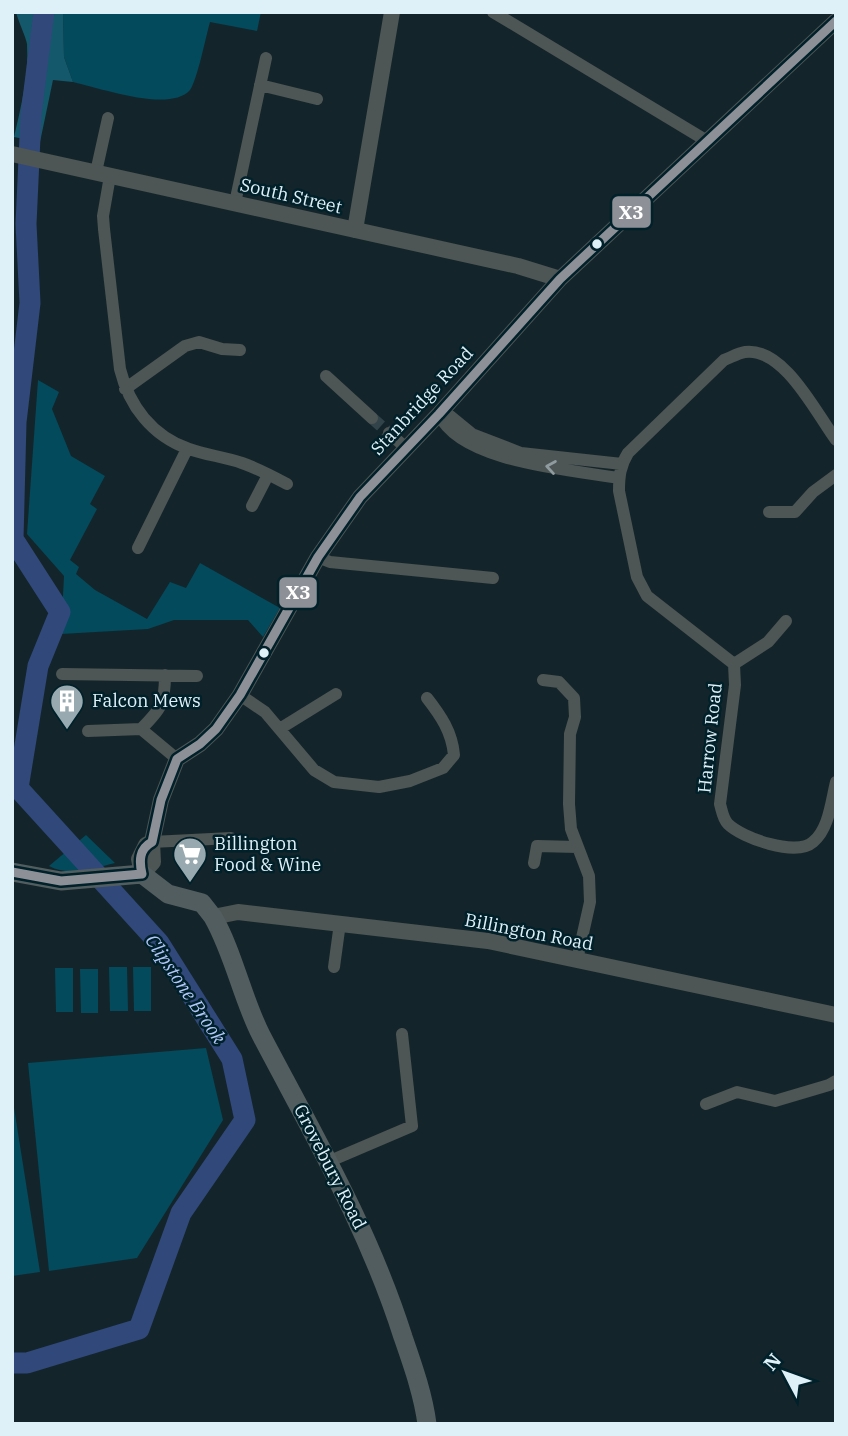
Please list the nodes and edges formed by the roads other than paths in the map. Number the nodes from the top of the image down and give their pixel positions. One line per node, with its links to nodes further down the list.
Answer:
1 (392, 12): 12 (street)
2 (493, 12): 8 (street)
3 (836, 21): 8 (street, Stanbridge Road)
4 (266, 58): 5 (street)
5 (260, 85): 6 (street); 11 (street)
6 (317, 99)
7 (108, 118): 10 (street)
8 (707, 141): 13 (street, Stanbridge Road)
9 (13, 154): 10 (street, South Street)
10 (103, 174): 11 (street, South Street); 16 (street)
11 (235, 203): 12 (street, South Street)
12 (355, 230): 13 (street, South Street)
13 (560, 279): 17 (street, Stanbridge Road)
14 (240, 350): 16 (street)
15 (326, 376): 18 (street)
16 (125, 389): 22 (street)
17 (439, 414): 21 (street, Stanbridge Road); 23 (street); 26 (street, one-way to 17)
18 (372, 418)
19 (389, 433): 21 (street)
20 (836, 440): 23 (street)
21 (405, 447): 31 (street, Stanbridge Road)
22 (187, 449): 24 (street); 30 (street)
23 (621, 464): 26 (street, Harrow Road)
24 (268, 475): 27 (street); 28 (street)
25 (836, 475): 29 (street)
26 (619, 478): 34 (street, Harrow Road)
27 (287, 484)
28 (252, 506)
29 (769, 512)
30 (138, 548)
31 (318, 557): 32 (street); 40 (street, Stanbridge Road)
32 (493, 578)
33 (786, 621): 34 (street, Harrow Road)
34 (734, 664): 46 (street, Harrow Road)
35 (62, 674): 36 (street)
36 (165, 676): 37 (street); 43 (street)
37 (197, 676)
38 (543, 680): 49 (street)
39 (336, 694): 42 (street)
40 (240, 695): 42 (street); 45 (street, Stanbridge Road)
41 (427, 698): 42 (street)
42 (281, 728)
43 (141, 729): 44 (street); 45 (street)
44 (88, 731)
45 (177, 759): 48 (street)
46 (836, 782)
47 (232, 838): 48 (street)
48 (152, 842): 52 (street)
49 (577, 846): 50 (street); 55 (street)
50 (534, 863)
51 (12, 872): 52 (main road)
52 (133, 874): 53 (main road)
53 (213, 917): 54 (street, Billington Road); 61 (main road, Grovebury Road)
54 (340, 923): 55 (street, Billington Road); 56 (street)
55 (577, 960): 57 (street, Billington Road)
56 (334, 967)
57 (836, 1015)
58 (402, 1034): 61 (street)
59 (836, 1080): 60 (street)
60 (706, 1104)
61 (330, 1161): 62 (main road, Grovebury Road)
62 (427, 1424)

